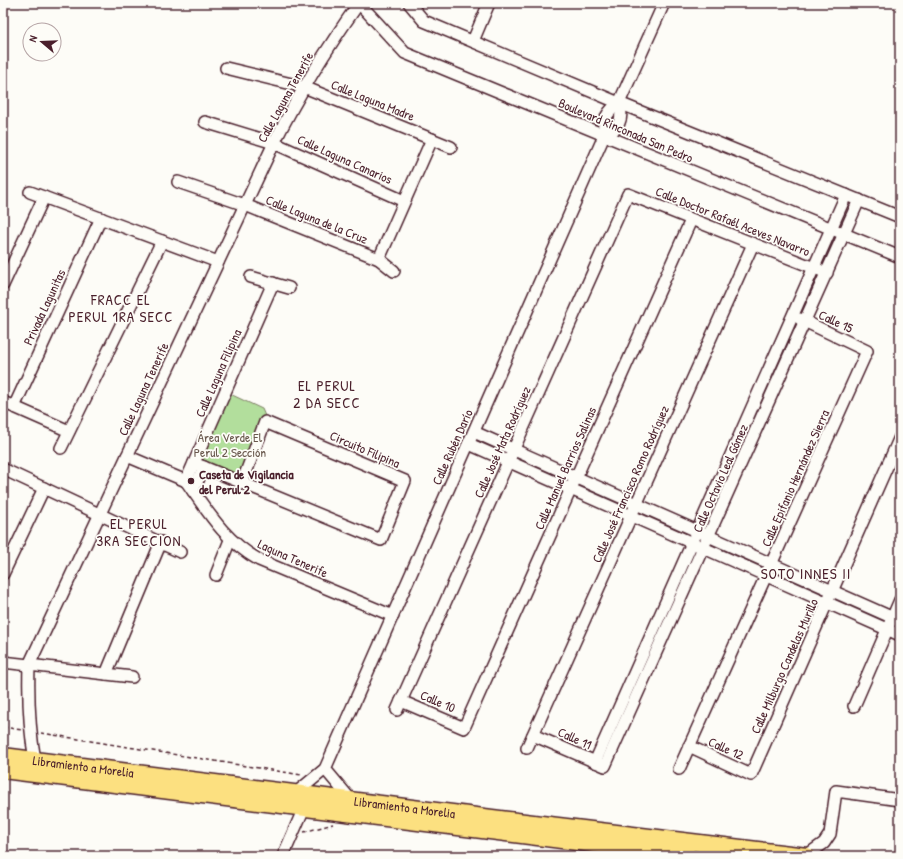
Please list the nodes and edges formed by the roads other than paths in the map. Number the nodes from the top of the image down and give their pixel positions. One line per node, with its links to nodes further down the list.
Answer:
1 (359, 3): 7 (street, Calle Laguna Tenerife); 10 (street, Boulevard Rinconada San Pedro)
2 (409, 3): 5 (street, Boulevard Rinconada San Pedro)
3 (489, 3): 5 (street)
4 (664, 3): 8 (street, Calle Rubén Darío)
5 (473, 41): 8 (street, Boulevard Rinconada San Pedro)
6 (226, 68): 7 (street, Calle Laguna Madre)
7 (304, 87): 11 (street, Calle Laguna Madre); 12 (street, Calle Laguna Tenerife)
8 (619, 103): 10 (street, Calle Rubén Darío); 17 (street, Boulevard Rinconada San Pedro)
9 (205, 122): 12 (street, Calle Laguna Canarios)
10 (604, 136): 25 (street, Boulevard Rinconada San Pedro); 45 (street, Calle Rubén Darío)
11 (432, 139): 13 (street, Calle Laguna Madre); 20 (street)
12 (274, 142): 20 (street, Calle Laguna Canarios); 21 (street, Calle Laguna Tenerife)
13 (451, 146)
14 (178, 182): 21 (street, Calle Laguna de la Cruz)
15 (30, 192): 18 (street)
16 (628, 194): 24 (street, Calle Doctor Rafaél Aceves Navarro); 49 (street, Calle José Mata Rodríguez)
17 (846, 196): 19 (street, Boulevard Rinconada San Pedro); 25 (street, Calle Octavio Leal Gómez)
18 (44, 197): 23 (street); 37 (street)
19 (859, 200): 22 (street, Boulevard Rinconada San Pedro); 26 (street, Calle Octavio Leal Gómez)
20 (404, 201): 30 (street)
21 (245, 206): 30 (street, Calle Laguna de la Cruz); 31 (street, Calle Laguna Tenerife)
22 (900, 217)
23 (101, 218): 27 (street); 43 (street, Privada Lagunitas)
24 (691, 220): 28 (street, Calle Doctor Rafaél Aceves Navarro); 54 (street, Calle Manuel Barrios Salinas)
25 (832, 230): 26 (street, Boulevard Rinconada San Pedro); 32 (street, Calle Octavio Leal Gómez)
26 (844, 235): 29 (street, Boulevard Rinconada San Pedro); 34 (street, Calle Octavio Leal Gómez)
27 (162, 241): 31 (street); 44 (street)
28 (753, 244): 32 (street, Calle Doctor Rafaél Aceves Navarro); 60 (street, Calle José Francisco Romo Rodríguez)
29 (900, 257)
30 (378, 259): 33 (street, Calle Laguna de la Cruz)
31 (218, 262): 50 (street, Calle Laguna Tenerife)
32 (815, 269): 34 (street, Calle Doctor Rafaél Aceves Navarro); 39 (street, Calle Octavio Leal Gómez)
33 (394, 271)
34 (826, 273): 40 (street, Calle Octavio Leal Gómez)
35 (251, 277): 36 (street)
36 (273, 283): 38 (street); 52 (street, Calle Laguna Filipina)
37 (3, 285)
38 (289, 288)
39 (794, 316): 40 (street, Calle 15); 63 (street, Calle Octavio Leal Gómez)
40 (805, 322): 41 (street, Calle 15); 64 (street, Calle Octavio Leal Gómez)
41 (867, 351): 70 (street, Calle Epifanio Hernández Sierra)
42 (3, 402): 43 (street)
43 (14, 407): 44 (street)
44 (69, 431): 48 (street)
45 (474, 432): 47 (street, Calle Rubén Darío); 49 (street)
46 (900, 437): 74 (street, Calle Milburgo Candelas Murillo)
47 (469, 444): 51 (street); 77 (street, Calle Rubén Darío)
48 (61, 448)
49 (514, 450): 51 (street, Calle José Mata Rodríguez); 54 (street)
50 (127, 456): 55 (street); 61 (street, Calle Laguna Tenerife)
51 (508, 462): 58 (street); 85 (street, Calle José Mata Rodríguez)
52 (199, 465): 55 (street, Calle Laguna Filipina); 56 (street, Circuito Filipina); 59 (street)
53 (3, 469): 57 (street)
54 (576, 478): 58 (street, Calle Manuel Barrios Salinas); 60 (street)
55 (186, 481): 59 (street, Laguna Tenerife)
56 (242, 482): 56 (street, Circuito Filipina)
57 (44, 488): 61 (street); 71 (street)
58 (571, 489): 62 (street); 87 (street, Calle Manuel Barrios Salinas)
59 (193, 491): 65 (street, Laguna Tenerife)
60 (636, 504): 62 (street, Calle José Francisco Romo Rodríguez); 63 (street)
61 (100, 514): 66 (street); 82 (street, Calle Laguna Tenerife)
62 (631, 516): 67 (street); 88 (street, Calle José Francisco Romo Rodríguez)
63 (698, 531): 64 (street); 67 (street, Calle Octavio Leal Gómez)
64 (709, 536): 68 (street, Calle Octavio Leal Gómez); 70 (street)
65 (230, 540): 73 (street); 77 (street, Laguna Tenerife)
66 (161, 542): 69 (street); 83 (street)
67 (692, 543): 68 (street); 93 (street, Calle Octavio Leal Gómez)
68 (704, 548): 72 (street); 94 (street, Calle Octavio Leal Gómez)
69 (180, 552)
70 (771, 564): 72 (street, Calle Epifanio Hernández Sierra); 74 (street)
71 (3, 574)
72 (766, 575): 76 (street); 89 (street, Calle Epifanio Hernández Sierra)
73 (216, 576)
74 (832, 591): 76 (street, Calle Milburgo Candelas Murillo); 78 (street)
75 (900, 600): 78 (street)
76 (827, 602): 79 (street); 98 (street, Calle Milburgo Candelas Murillo)
77 (393, 616): 95 (street, Calle Rubén Darío)
78 (896, 619): 79 (street)
79 (888, 629): 80 (street); 86 (street)
80 (900, 634)
81 (3, 662): 82 (street)
82 (29, 665): 83 (street); 92 (street, Calle Laguna Tenerife)
83 (106, 674): 84 (street)
84 (132, 677)
85 (399, 705): 87 (street, Calle 10)
86 (854, 706)
87 (464, 728)
88 (533, 734): 90 (street, Calle José Francisco Romo Rodríguez); 93 (street, Calle 11)
89 (689, 746): 97 (street, Calle Epifanio Hernández Sierra); 98 (street, Calle 12)
90 (526, 748)
91 (3, 756): 92 (highway, Libramiento a Morelia)
92 (35, 760): 99 (highway, Libramiento a Morelia)
93 (595, 762): 94 (street, Calle 11)
94 (605, 766)
95 (325, 769): 99 (street, Calle Rubén Darío); 100 (street)
96 (3, 770): 102 (highway, Libramiento a Morelia)
97 (679, 770)
98 (751, 774)
99 (296, 793): 100 (highway, Libramiento a Morelia)
100 (351, 800): 105 (highway, Libramiento a Morelia)
101 (900, 800): 105 (street)
102 (304, 808): 103 (street); 104 (highway, Libramiento a Morelia)
103 (283, 856)
104 (688, 856)
105 (806, 856)

